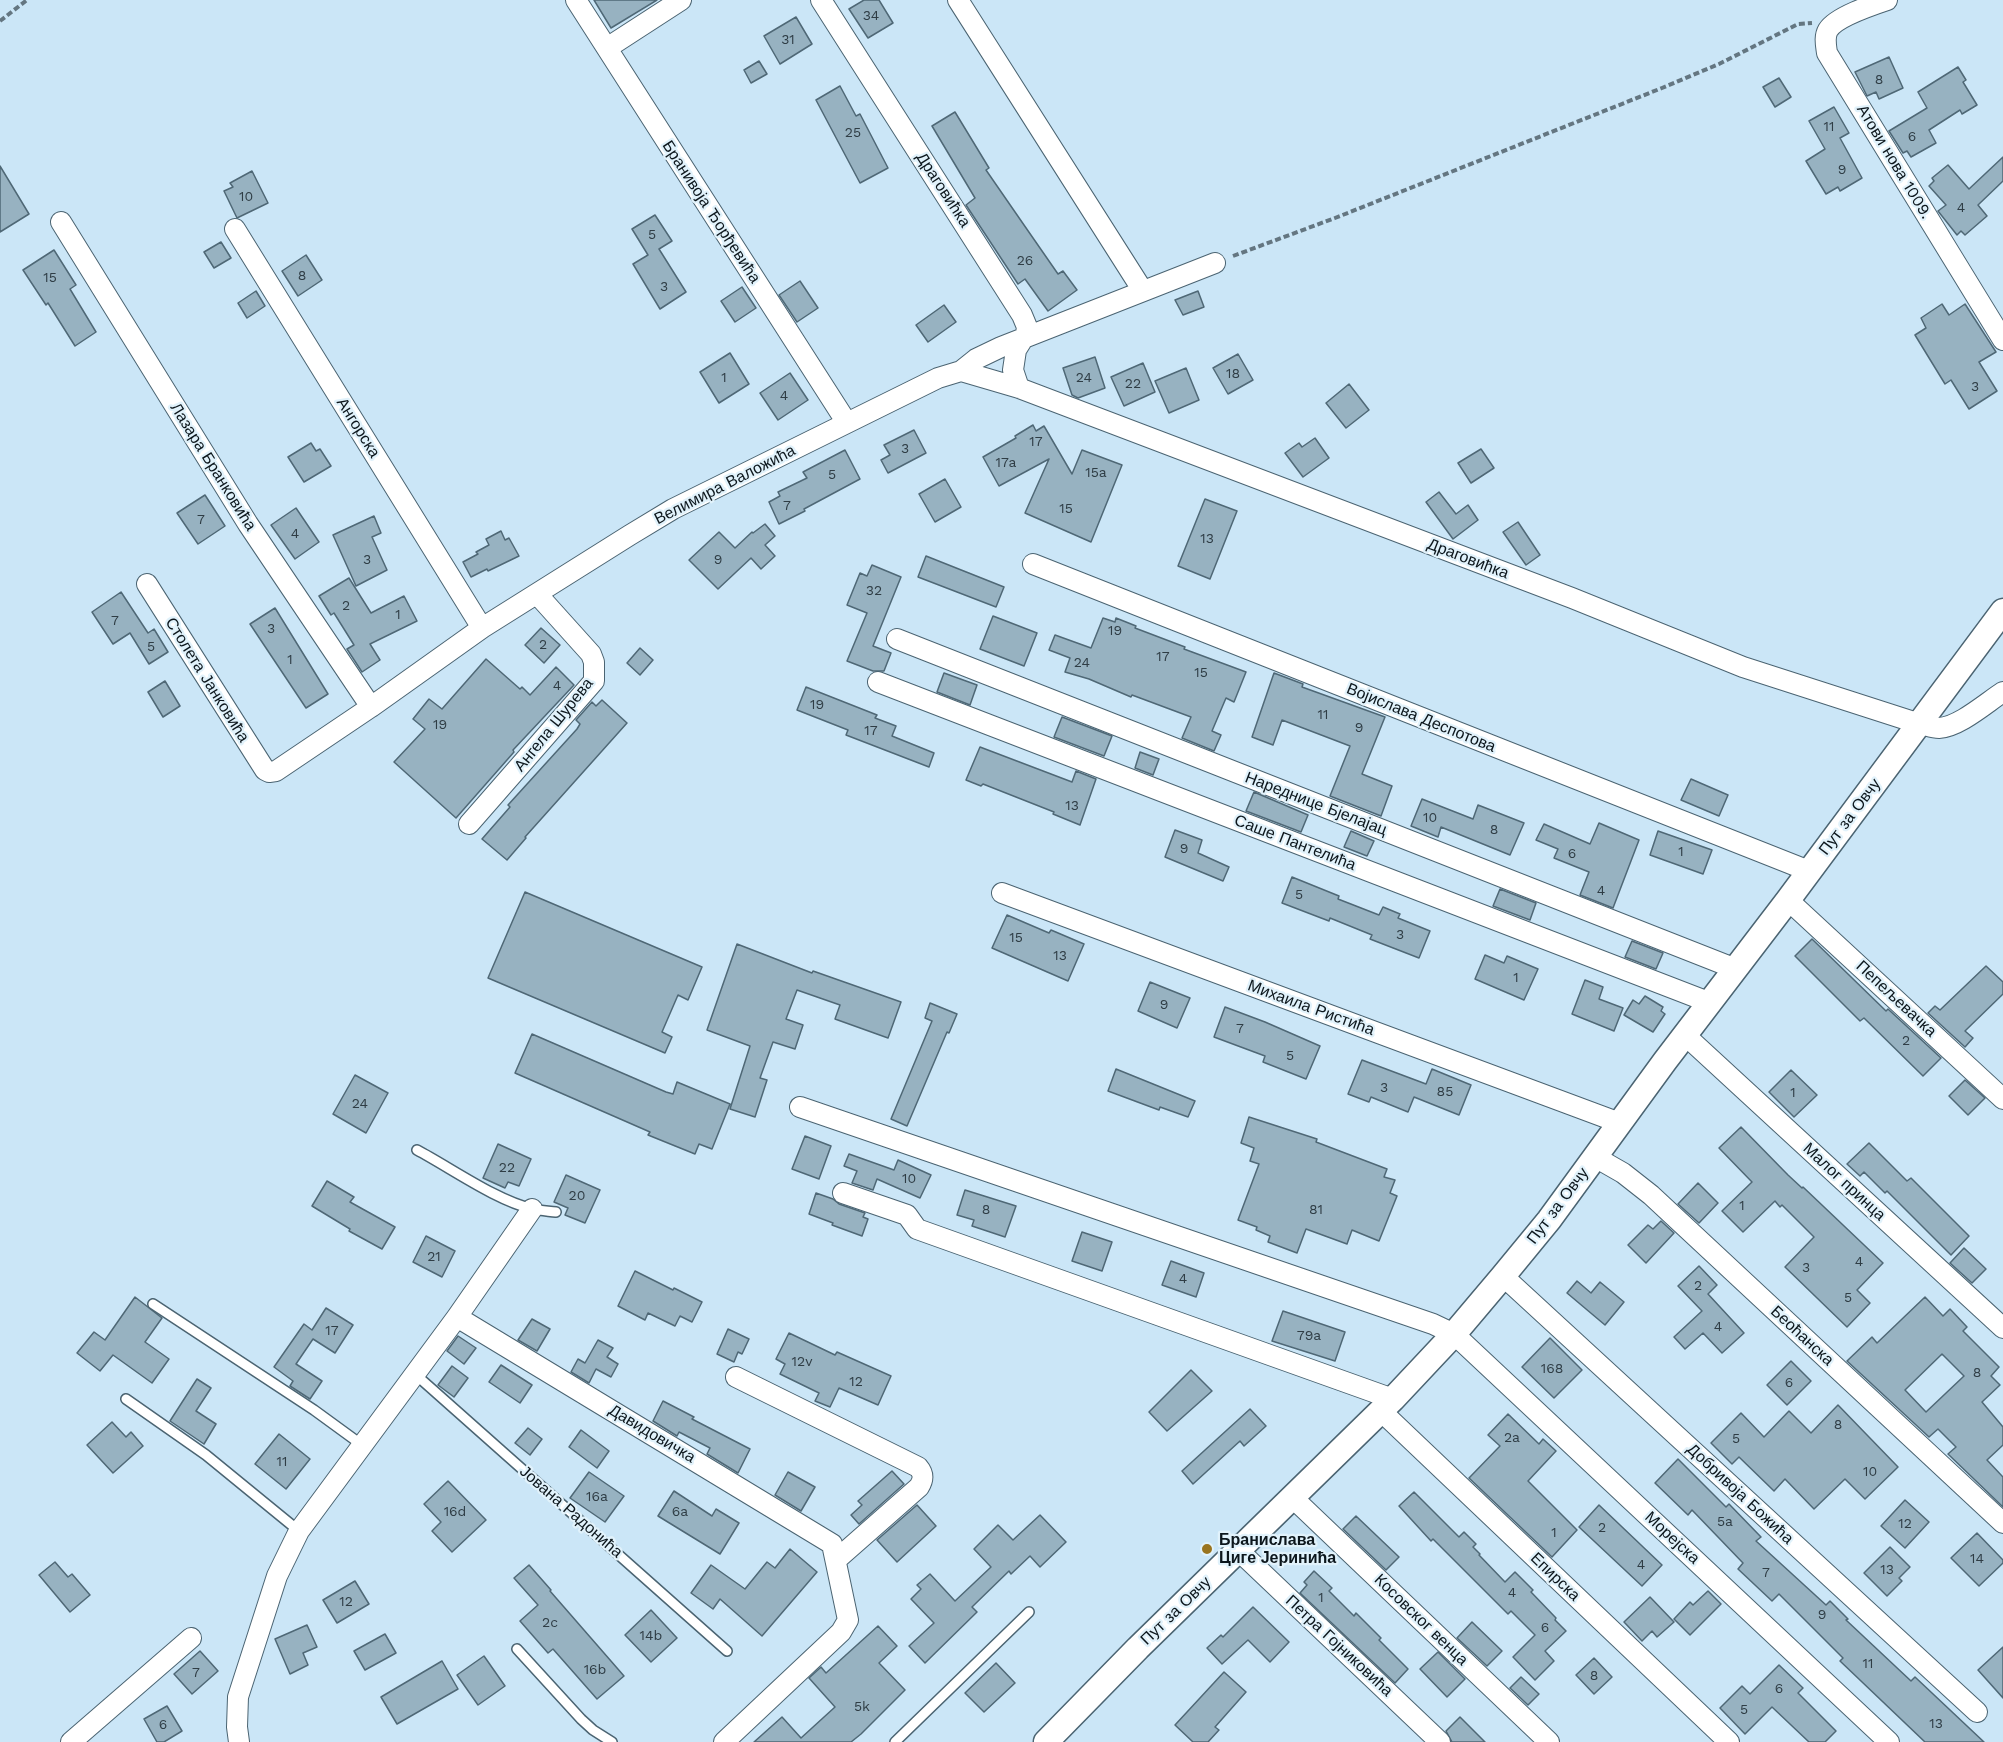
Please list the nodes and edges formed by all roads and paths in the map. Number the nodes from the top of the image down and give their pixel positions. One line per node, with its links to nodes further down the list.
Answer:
1 (27, 0): 8 (path)
2 (576, 0): 9 (street, Бранивоја Ђорђевића)
3 (681, 0): 9 (street)
4 (820, 0): 14 (street, Драговићка)
5 (958, 0): 13 (street)
6 (1875, 2): 7 (street)
7 (1841, 20): 12 (path); 15 (street, Атови нова 1009.)
8 (0, 21)
9 (607, 48): 18 (street, Бранивоја Ђорђевића)
10 (61, 222): 27 (street, Лазара Бранковића)
11 (235, 229): 23 (street, Ангорска)
12 (1215, 263): 13 (street, Велимира Валожића)
13 (1143, 291): 14 (street, Велимира Валожића)
14 (1022, 339): 16 (street, Велимира Валожића); 17 (street, Драговићка)
15 (2003, 340)
16 (961, 371): 17 (street, Драговићка); 18 (street, Велимира Валожића)
17 (1019, 388): 28 (street, Драговићка)
18 (847, 423): 21 (street, Велимира Валожића)
19 (1032, 564): 31 (street, Војислава Деспотова)
20 (147, 584): 29 (street, Столета Јанковића)
21 (537, 594): 23 (street, Велимира Валожића); 30 (street, Ангела Шурева)
22 (2003, 611): 28 (street, Пут за Овчу)
23 (482, 628): 27 (street, Велимира Валожића)
24 (897, 639): 34 (street, Нареднице Бјелајац)
25 (878, 682): 35 (street, Саше Пантелића)
26 (2003, 692): 28 (street, Драговићка)
27 (371, 707): 29 (street, Велимира Валожића)
28 (1920, 723): 31 (street, Пут за Овчу)
29 (269, 772)
30 (469, 824)
31 (1809, 871): 33 (street, Пут за Овчу)
32 (1002, 892): 39 (street, Михаила Ристића)
33 (1788, 900): 34 (street, Пут за Овчу); 37 (street, Пепељевачка)
34 (1736, 969): 35 (street, Пут за Овчу)
35 (1711, 1003): 36 (street, Пут за Овчу)
36 (1686, 1036): 39 (street, Пут за Овчу); 48 (street, Малог принца)
37 (2003, 1099)
38 (800, 1107): 49 (street, Морејска)
39 (1620, 1123): 41 (street, Пут за Овчу)
40 (417, 1150): 43 (lane)
41 (1595, 1157): 45 (street, Пут за Овчу); 56 (street, Беоћанска)
42 (843, 1192): 53 (street)
43 (532, 1209): 44 (lane); 47 (street)
44 (556, 1212)
45 (1503, 1276): 49 (street, Пут за Овчу); 64 (street, Добривоја Божића)
46 (153, 1304): 54 (lane)
47 (457, 1317): 50 (street); 59 (street, Давидовичка)
48 (2003, 1328)
49 (1454, 1334): 53 (street, Пут за Овчу); 74 (street, Морејска)
50 (415, 1374): 54 (street); 63 (lane, Јована Радонића)
51 (736, 1377): 59 (street)
52 (126, 1399): 57 (lane)
53 (1387, 1405): 55 (street, Пут за Овчу); 73 (street, Епирска)
54 (362, 1445): 57 (street)
55 (1293, 1498): 58 (street, Пут за Овчу); 72 (street, Косовског венца)
56 (2003, 1523)
57 (299, 1531): 66 (street)
58 (1238, 1550): 70 (street, Пут за Овчу); 71 (street, Петра Гојниковића)
59 (836, 1560): 68 (street, Давидовичка)
60 (1029, 1612): 69 (lane)
61 (191, 1638): 65 (street)
62 (517, 1649): 67 (lane)
63 (727, 1651)
64 (1977, 1712)
65 (71, 1742)
66 (239, 1742)
67 (612, 1742)
68 (724, 1742)
69 (895, 1742)
70 (1046, 1742)
71 (1440, 1742)
72 (1549, 1742)
73 (1729, 1742)
74 (1889, 1742)

